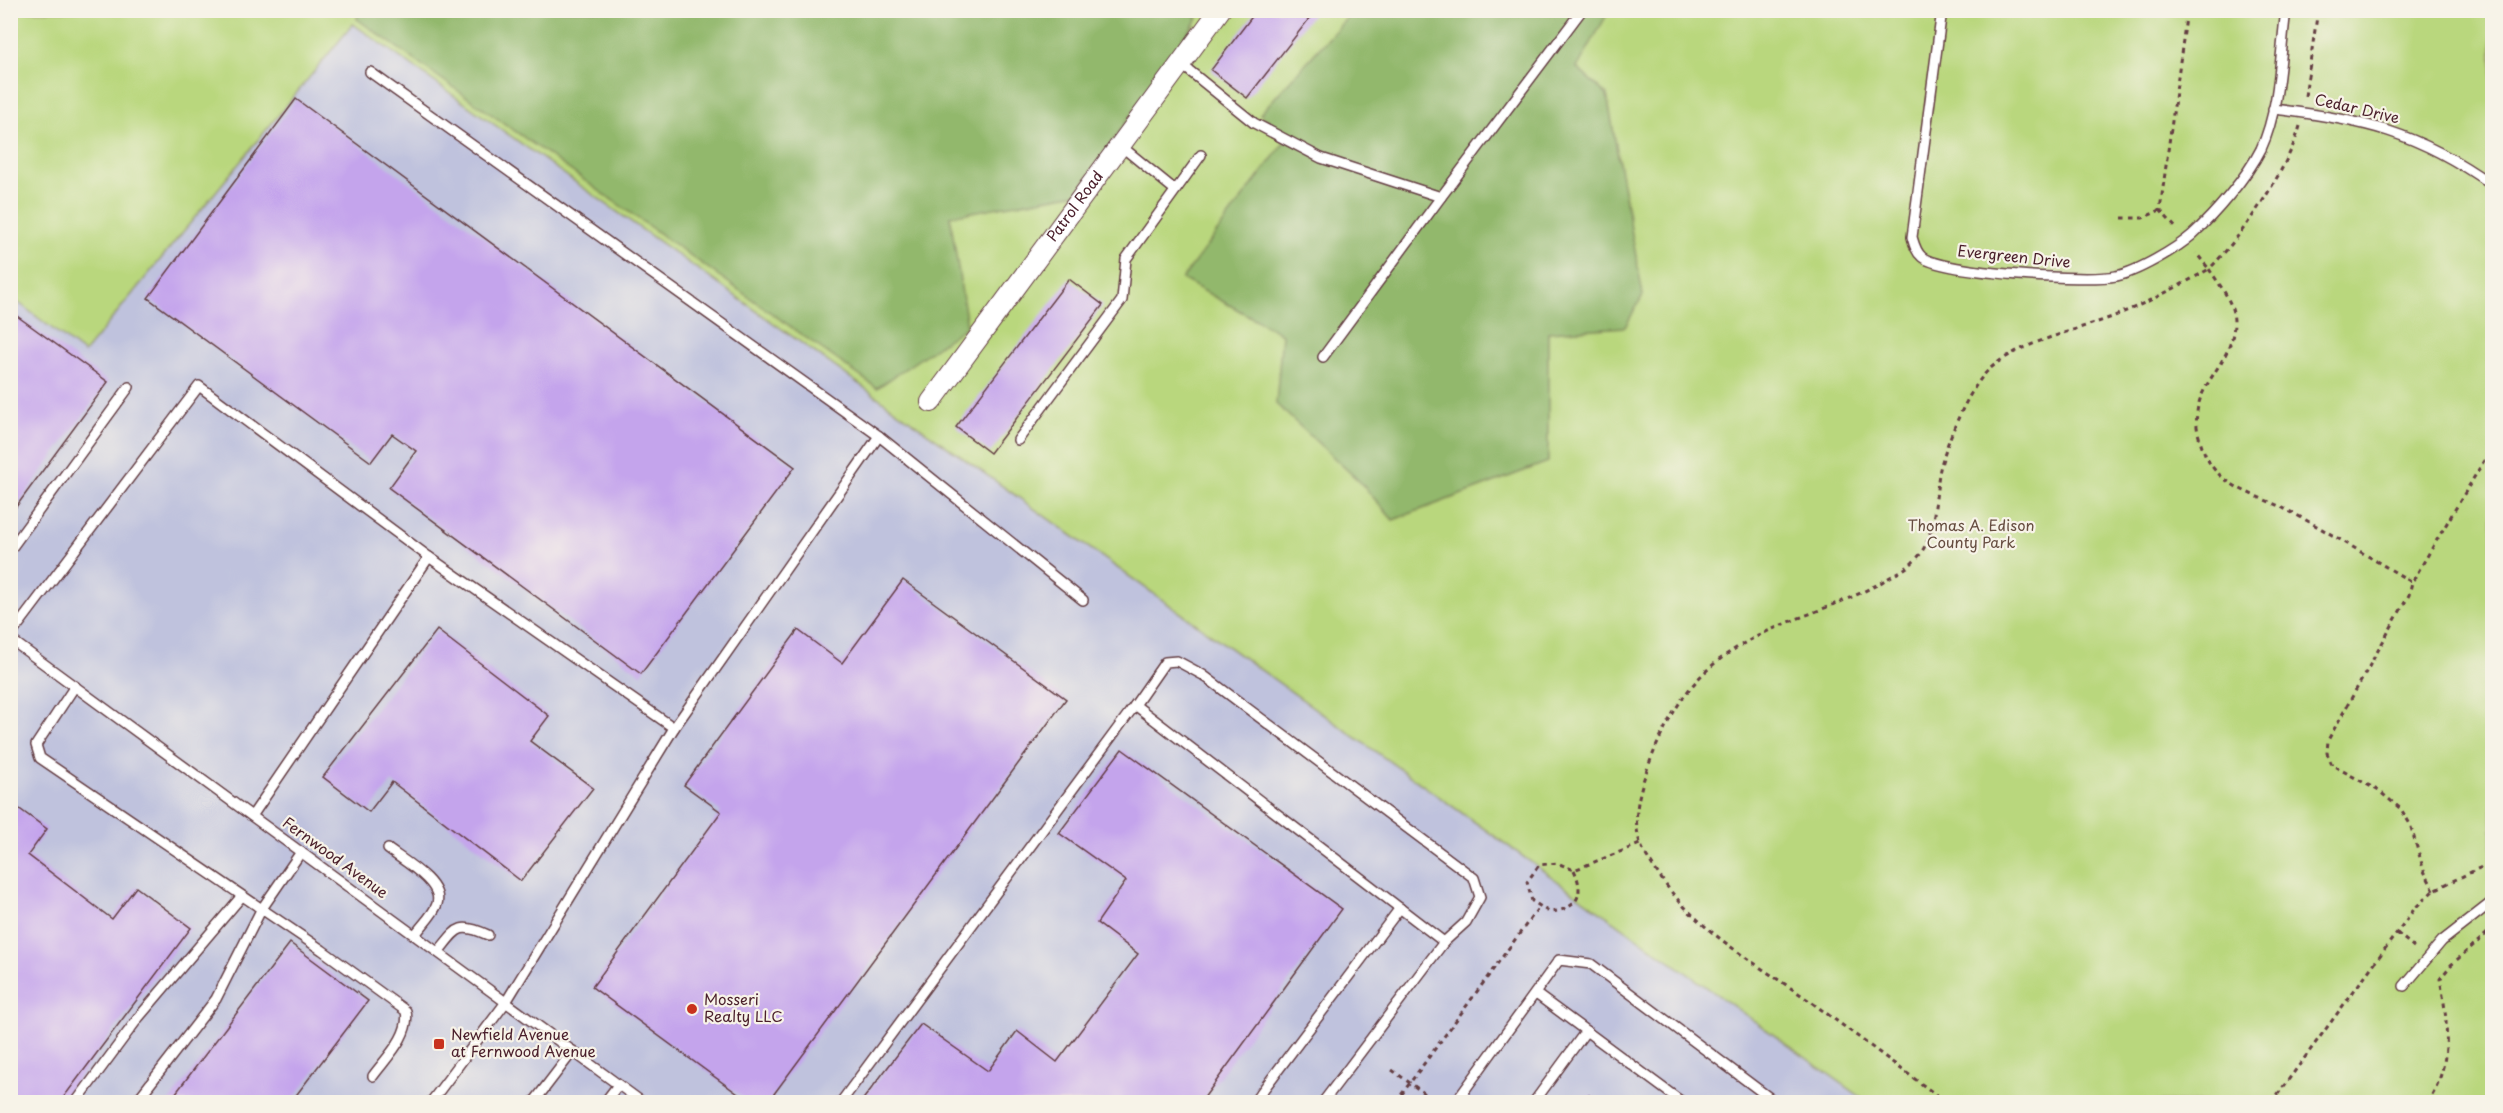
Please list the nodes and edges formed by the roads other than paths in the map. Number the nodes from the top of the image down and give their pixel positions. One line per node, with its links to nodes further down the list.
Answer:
1 (1220, 10): 5 (street, Patrol Road)
2 (1582, 10): 12 (lane)
3 (1942, 10): 7 (lane, Evergreen Drive)
4 (2286, 10): 7 (lane, Evergreen Drive)
5 (1181, 64): 8 (street, Patrol Road); 12 (lane)
6 (370, 72): 16 (lane)
7 (2273, 109): 10 (lane, Cedar Drive)
8 (1121, 146): 11 (lane); 15 (street, Patrol Road)
9 (1202, 154): 11 (lane)
10 (2493, 185)
11 (1175, 190): 17 (lane)
12 (1441, 197): 13 (lane)
13 (1323, 357)
14 (129, 387): 18 (lane)
15 (931, 402)
16 (879, 436): 20 (lane); 24 (lane)
17 (1018, 440)
18 (10, 550)
19 (429, 557): 21 (lane); 24 (lane); 25 (lane)
20 (1083, 600)
21 (10, 637): 22 (lane, Fernwood Avenue)
22 (75, 686): 25 (lane, Fernwood Avenue); 28 (lane)
23 (1135, 705): 30 (lane); 34 (lane); 49 (lane)
24 (674, 728): 38 (lane)
25 (252, 816): 27 (lane, Fernwood Avenue)
26 (388, 849): 32 (lane)
27 (301, 852): 31 (lane); 32 (lane, Fernwood Avenue)
28 (241, 897): 31 (lane); 43 (lane)
29 (2493, 902): 36 (lane)
30 (1400, 908): 34 (lane); 50 (lane)
31 (261, 910): 41 (lane); 44 (lane)
32 (415, 935): 35 (lane, Fernwood Avenue)
33 (488, 935): 35 (lane)
34 (1444, 942): 51 (lane)
35 (438, 952): 38 (lane, Fernwood Avenue)
36 (2404, 986)
37 (1536, 994): 39 (lane); 52 (lane); 55 (lane)
38 (506, 1002): 40 (lane, Fernwood Avenue); 45 (lane)
39 (1586, 1031): 53 (lane); 54 (lane)
40 (573, 1052): 42 (lane, Fernwood Avenue); 46 (lane)
41 (373, 1076)
42 (618, 1084): 47 (lane); 48 (lane, Fernwood Avenue)
43 (76, 1102)
44 (136, 1102)
45 (431, 1102)
46 (534, 1102)
47 (605, 1102)
48 (642, 1102)
49 (841, 1102)
50 (1254, 1102)
51 (1323, 1102)
52 (1456, 1102)
53 (1534, 1102)
54 (1682, 1102)
55 (1775, 1102)

